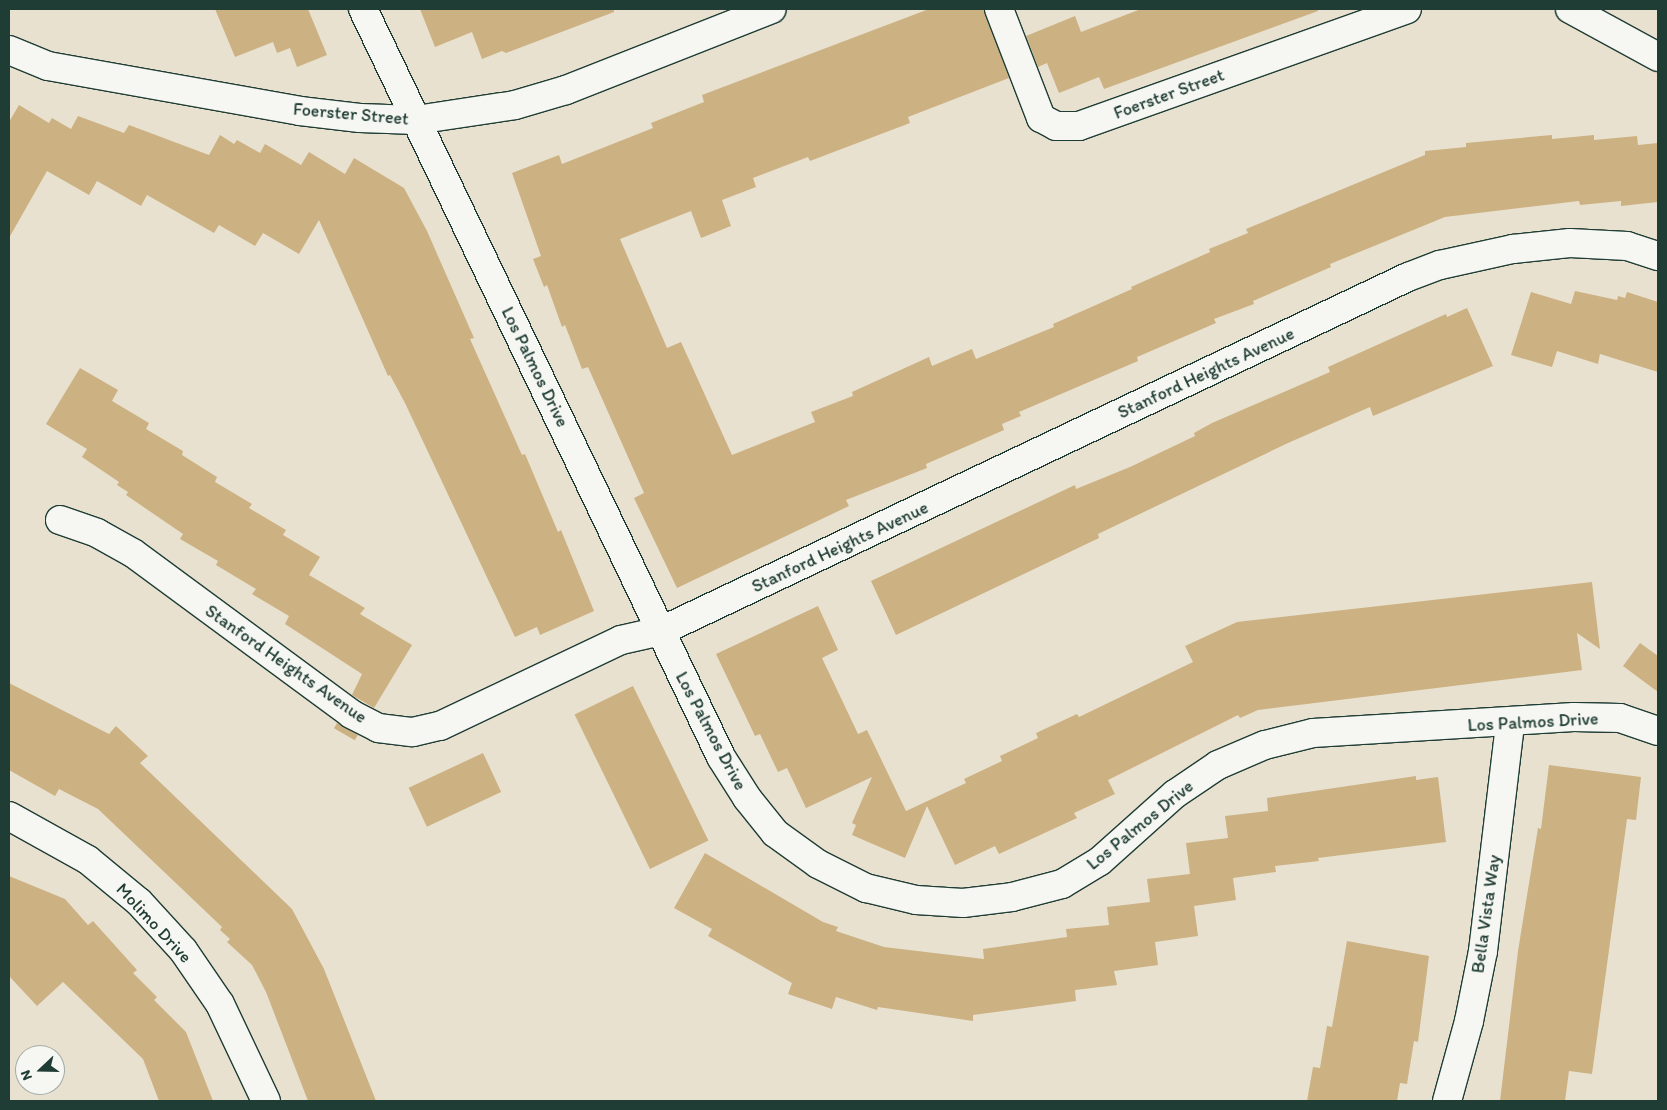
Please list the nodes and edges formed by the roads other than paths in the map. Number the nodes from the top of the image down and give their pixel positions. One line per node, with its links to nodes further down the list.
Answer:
1 (363, 9): 8 (street, Los Palmos Drive)
2 (772, 9): 8 (street, Foerster Street)
3 (999, 9): 4 (street, Foerster Street)
4 (1407, 9)
5 (1570, 9): 7 (street)
6 (9, 50): 8 (street, Foerster Street)
7 (1658, 57)
8 (416, 120): 11 (street, Los Palmos Drive)
9 (1658, 256): 11 (street, Stanford Heights Avenue)
10 (60, 520): 11 (street, Stanford Heights Avenue)
11 (661, 631): 12 (street, Los Palmos Drive)
12 (1510, 723): 13 (street, Los Palmos Drive); 16 (street, Bella Vista Way)
13 (1658, 731)
14 (9, 816): 15 (street, Molimo Drive)
15 (266, 1101)
16 (1447, 1101)

